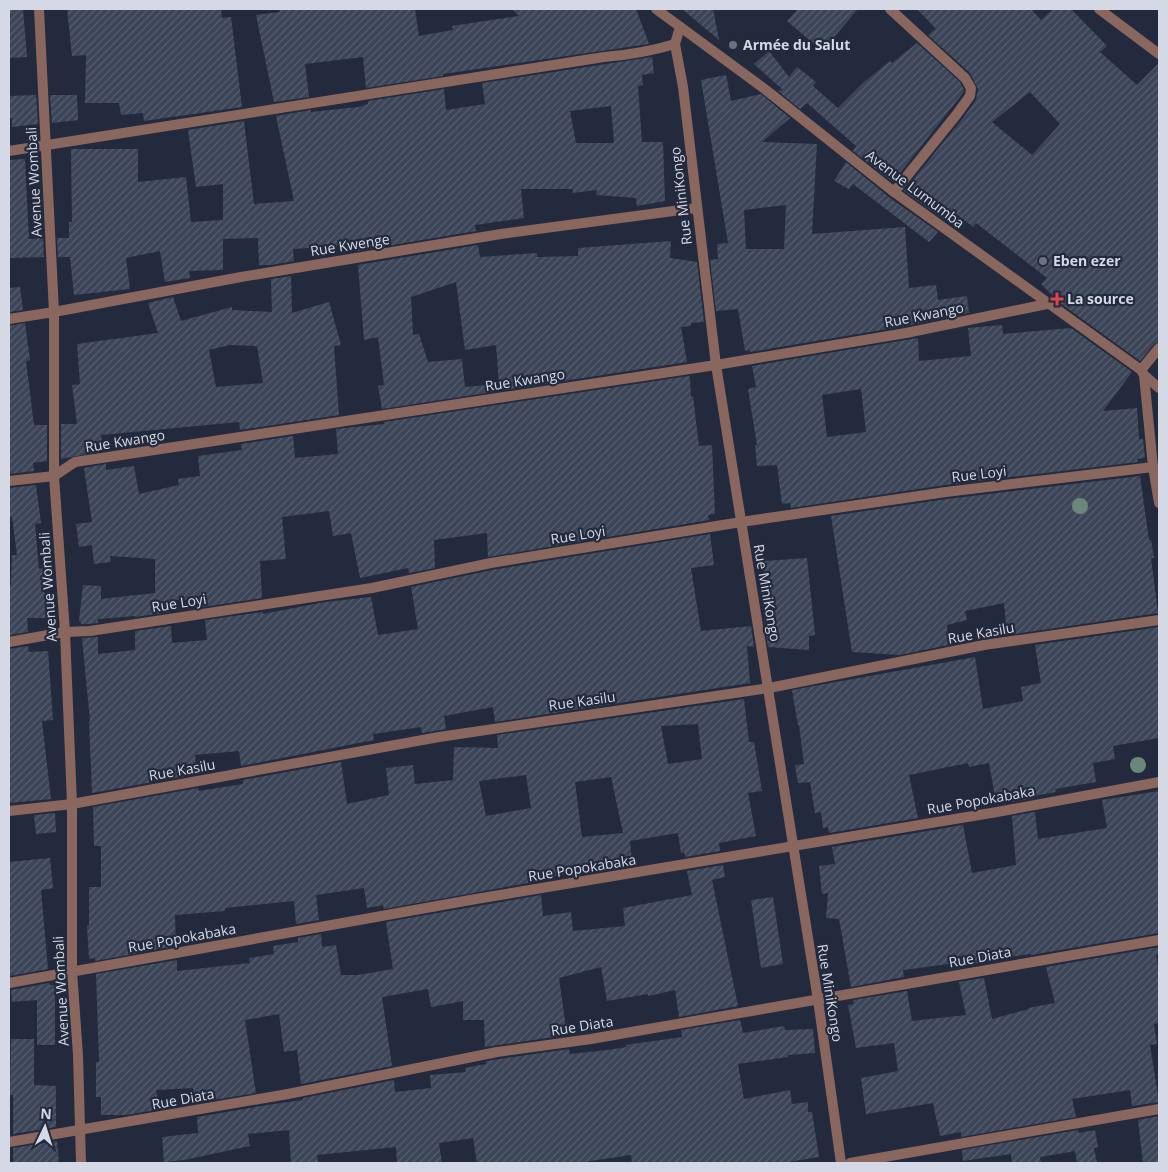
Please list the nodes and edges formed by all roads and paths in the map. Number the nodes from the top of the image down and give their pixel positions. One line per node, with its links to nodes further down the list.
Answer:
1 (39, 9): 8 (street, Avenue Wombali)
2 (656, 9): 5 (street, Avenue Lumumba)
3 (890, 9): 10 (street)
4 (1099, 9): 7 (street)
5 (680, 27): 6 (street, Rue MiniKongo); 10 (street, Avenue Lumumba)
6 (675, 44): 8 (street); 11 (street, Rue MiniKongo)
7 (1159, 54)
8 (46, 145): 9 (street); 13 (street, Avenue Wombali)
9 (9, 151)
10 (894, 192): 12 (street, Avenue Lumumba)
11 (696, 208): 13 (street, Rue Kwenge); 16 (street, Rue MiniKongo)
12 (1048, 304): 16 (street, Rue Kwango); 17 (street, Avenue Lumumba)
13 (54, 312): 14 (street, Rue Kwenge); 20 (street, Avenue Wombali)
14 (9, 318)
15 (1159, 348): 17 (street)
16 (716, 366): 20 (street, Rue Kwango); 23 (street, Rue MiniKongo)
17 (1142, 372): 18 (street, Avenue Lumumba); 19 (street)
18 (1159, 388)
19 (1153, 467): 22 (street); 23 (street, Rue Loyi)
20 (54, 476): 21 (street, Rue Kwango); 25 (street, Avenue Wombali)
21 (9, 481)
22 (1159, 503)
23 (741, 522): 25 (street, Rue Loyi); 27 (street, Rue MiniKongo)
24 (1159, 620): 27 (street, Rue Kasilu)
25 (65, 632): 26 (street, Rue Loyi); 29 (street, Avenue Wombali)
26 (9, 642)
27 (768, 688): 29 (street, Rue Kasilu); 31 (street, Rue MiniKongo)
28 (1159, 782): 31 (street, Rue Popokabaka)
29 (72, 804): 30 (street, Rue Kasilu); 33 (street, Avenue Wombali)
30 (9, 811)
31 (793, 847): 33 (street, Rue Popokabaka); 35 (street, Rue MiniKongo)
32 (1159, 940): 35 (street, Rue Diata)
33 (72, 971): 34 (street, Rue Popokabaka); 37 (street, Avenue Wombali)
34 (9, 983)
35 (818, 1000): 37 (street, Rue Diata); 40 (street, Rue MiniKongo)
36 (1159, 1109): 41 (street)
37 (80, 1131): 38 (street, Rue Diata); 39 (street, Avenue Wombali)
38 (9, 1142)
39 (81, 1163)
40 (841, 1163)
41 (850, 1163)

